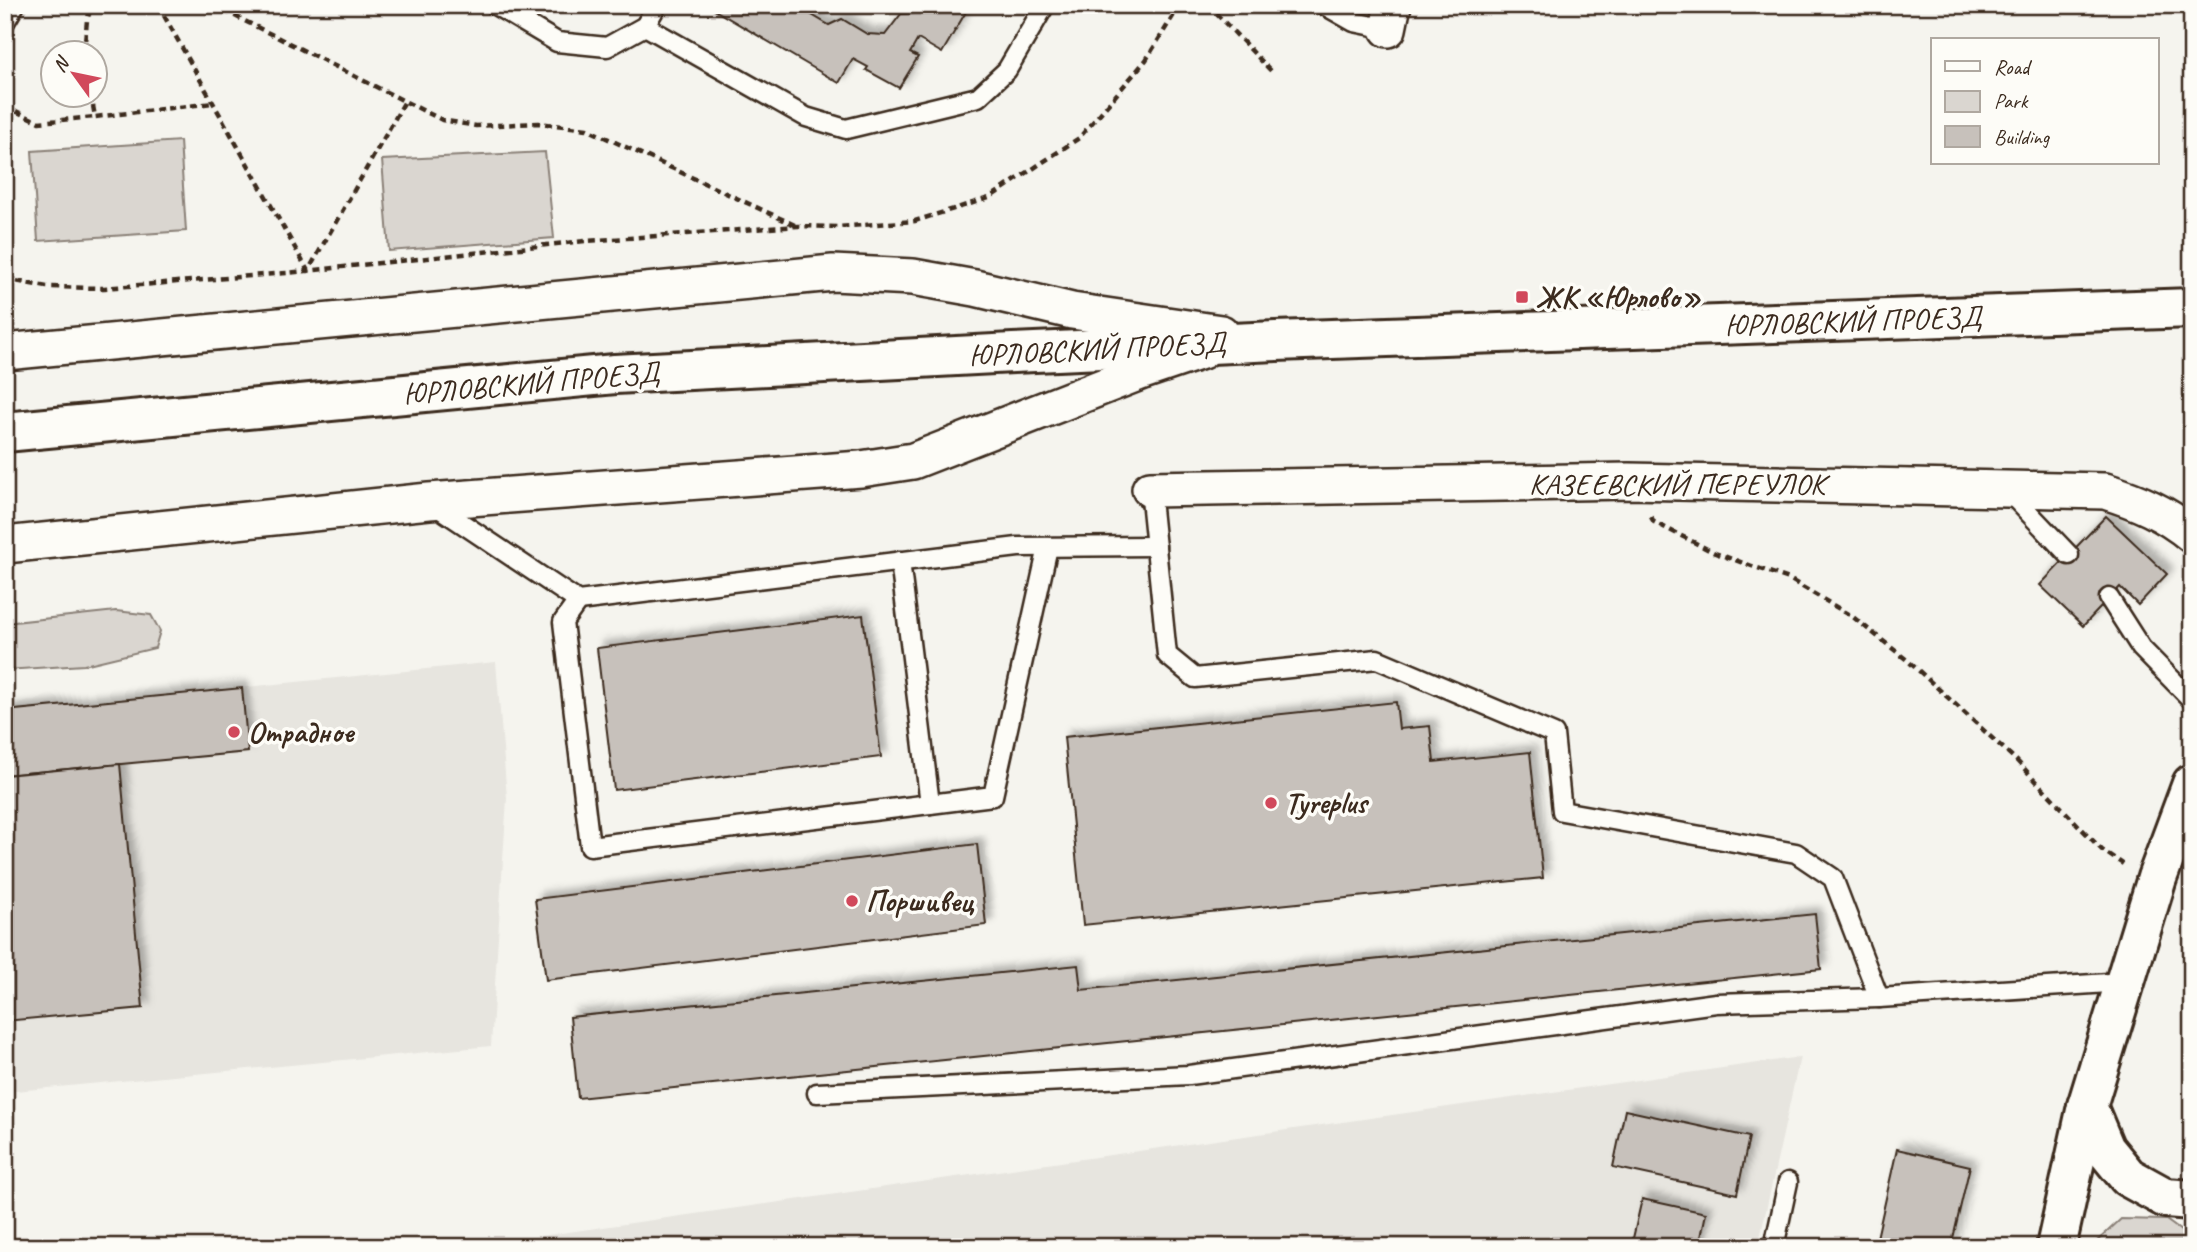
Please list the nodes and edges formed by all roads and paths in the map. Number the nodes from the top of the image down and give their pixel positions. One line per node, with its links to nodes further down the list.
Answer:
1 (15, 5): 12 (lane)
2 (92, 5): 14 (path)
3 (158, 5): 17 (path)
4 (213, 5): 16 (path)
5 (495, 5): 13 (lane)
6 (657, 5): 13 (lane)
7 (1045, 5): 13 (lane)
8 (1180, 5): 21 (path)
9 (1208, 5): 15 (path)
10 (1324, 5): 11 (lane)
11 (1391, 17)
12 (5, 22)
13 (645, 26)
14 (85, 38)
15 (1273, 73)
16 (405, 102): 21 (path); 22 (path)
17 (213, 103): 20 (path); 22 (path)
18 (5, 106): 20 (path)
19 (93, 108): 20 (path)
20 (95, 117)
21 (798, 226): 22 (path)
22 (308, 271): 23 (path)
23 (5, 279)
24 (2192, 308): 25 (main road, ЮРЛОВСКИЙ ПРОЕЗД)
25 (1276, 341): 26 (main road, ЮРЛОВСКИЙ ПРОЕЗД); 27 (street)
26 (1227, 344): 28 (main road, ЮРЛОВСКИЙ ПРОЕЗД); 31 (street)
27 (5, 352)
28 (5, 432)
29 (1150, 489): 30 (street, КАЗЕЕВСКИЙ ПЕРЕУЛОК); 35 (lane)
30 (2006, 489): 33 (street, КАЗЕЕВСКИЙ ПЕРЕУЛОК); 37 (lane)
31 (429, 501): 34 (street); 40 (lane)
32 (1647, 511): 44 (path)
33 (2192, 535)
34 (5, 545)
35 (1156, 546): 36 (lane); 46 (lane)
36 (1048, 547): 38 (lane); 43 (lane)
37 (2069, 555)
38 (900, 561): 40 (lane); 43 (lane)
39 (2109, 598): 41 (lane)
40 (578, 601): 43 (lane)
41 (2192, 700)
42 (2192, 784): 45 (main road)
43 (930, 804)
44 (2127, 866)
45 (2124, 982): 46 (lane); 48 (main road)
46 (1880, 998): 47 (lane)
47 (817, 1093)
48 (2087, 1106): 50 (main road); 52 (main road)
49 (1788, 1182): 51 (lane)
50 (2192, 1200)
51 (1774, 1247)
52 (2056, 1247)

